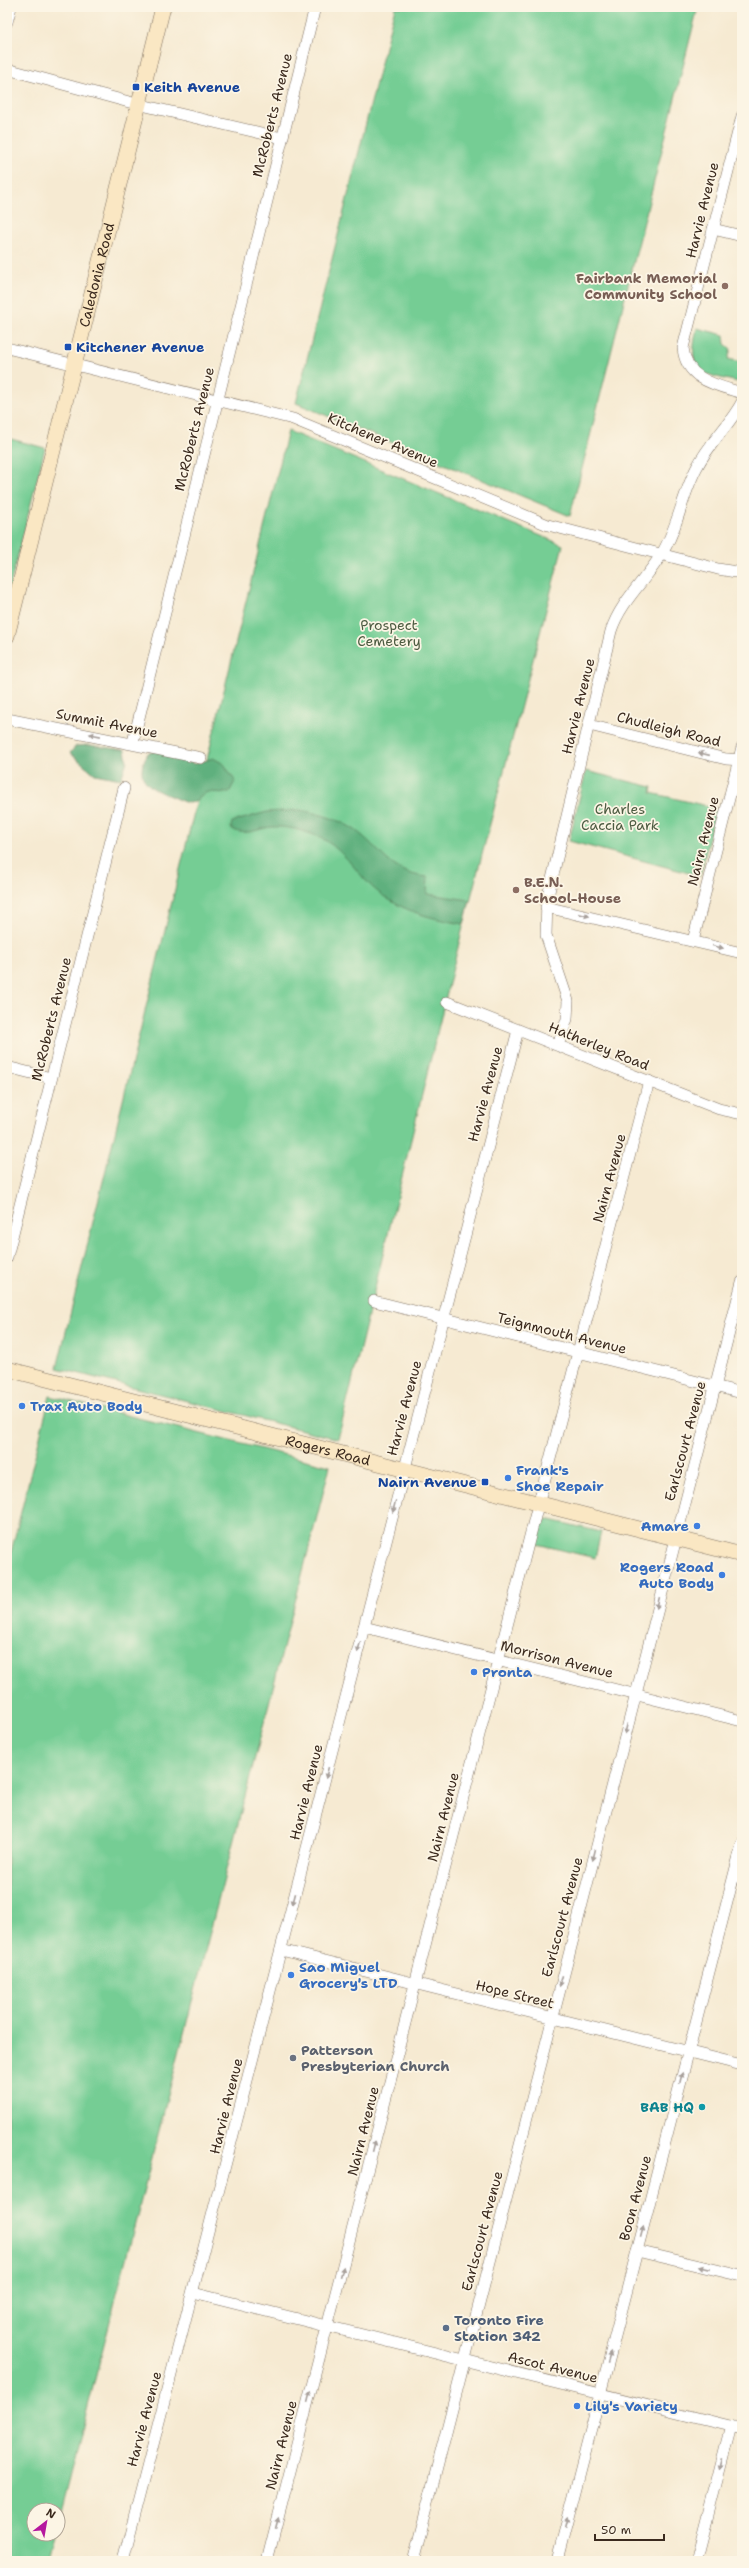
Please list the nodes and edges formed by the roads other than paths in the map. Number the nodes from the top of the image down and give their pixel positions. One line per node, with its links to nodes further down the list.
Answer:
1 (11, 7): 4 (street)
2 (163, 7): 6 (street, Caledonia Road)
3 (315, 7): 8 (street, McRoberts Avenue)
4 (7, 22)
5 (7, 69): 6 (street)
6 (138, 104): 8 (street); 12 (street, Caledonia Road)
7 (742, 116): 9 (street, Harvie Avenue)
8 (282, 138): 14 (street, McRoberts Avenue)
9 (713, 229): 10 (street); 13 (street, Harvie Avenue)
10 (742, 236)
11 (7, 348): 12 (street, Kitchener Avenue)
12 (74, 364): 14 (street, Kitchener Avenue); 18 (street, Caledonia Road)
13 (742, 393)
14 (216, 399): 16 (street, Kitchener Avenue); 21 (street, McRoberts Avenue)
15 (742, 402): 16 (street, Harvie Avenue)
16 (661, 555): 17 (street, Kitchener Avenue); 20 (street, Harvie Avenue)
17 (742, 573)
18 (7, 636)
19 (7, 719): 21 (street, Summit Avenue, one-way to 19)
20 (589, 725): 24 (street, Chudleigh Road, one-way to 20); 26 (street, Harvie Avenue)
21 (133, 742): 23 (street, Summit Avenue)
22 (742, 747): 24 (street, Nairn Avenue)
23 (200, 758)
24 (740, 760): 27 (street, Nairn Avenue)
25 (124, 788): 33 (street, McRoberts Avenue)
26 (546, 907): 27 (street, one-way to 27); 31 (street, Harvie Avenue)
27 (693, 941): 28 (street, one-way to 28)
28 (742, 953)
29 (447, 1002): 30 (street, Hatherley Road)
30 (518, 1030): 31 (street, Hatherley Road); 39 (street, Harvie Avenue)
31 (558, 1045): 34 (street, Hatherley Road)
32 (7, 1067): 33 (street)
33 (51, 1078): 36 (street, McRoberts Avenue)
34 (649, 1081): 35 (street, Hatherley Road); 40 (street, Nairn Avenue)
35 (742, 1114)
36 (7, 1257)
37 (742, 1282): 42 (street, Earlscourt Avenue)
38 (374, 1301): 39 (street, Teignmouth Avenue)
39 (444, 1318): 40 (street, Teignmouth Avenue); 44 (street, Harvie Avenue)
40 (578, 1352): 42 (street, Teignmouth Avenue); 45 (street, Nairn Avenue)
41 (7, 1369): 44 (street, Rogers Road)
42 (715, 1386): 43 (street, Teignmouth Avenue); 46 (street, Earlscourt Avenue)
43 (742, 1393)
44 (404, 1470): 45 (street, Rogers Road); 48 (street, Harvie Avenue, one-way to 48)
45 (538, 1505): 46 (street, Rogers Road); 49 (street, Nairn Avenue)
46 (675, 1538): 47 (street, Rogers Road); 50 (street, Earlscourt Avenue, one-way to 50)
47 (742, 1555)
48 (364, 1627): 49 (street, Morrison Avenue); 53 (street, Harvie Avenue, one-way to 53)
49 (499, 1660): 50 (street, Morrison Avenue); 54 (street, Nairn Avenue)
50 (635, 1694): 51 (street, Morrison Avenue); 55 (street, Earlscourt Avenue, one-way to 55)
51 (742, 1721)
52 (742, 1844): 56 (street, Boon Avenue)
53 (281, 1950): 54 (street, Hope Street); 60 (street, Harvie Avenue)
54 (416, 1984): 55 (street, Hope Street); 61 (street, Nairn Avenue, one-way to 54)
55 (551, 2018): 56 (street, Hope Street); 62 (street, Earlscourt Avenue)
56 (688, 2051): 57 (street, Hope Street); 58 (street, Boon Avenue, one-way to 56)
57 (742, 2065)
58 (636, 2251): 59 (street, one-way to 58); 63 (street, Boon Avenue, one-way to 58)
59 (742, 2276)
60 (193, 2293): 61 (street, Ascot Avenue); 65 (street, Harvie Avenue)
61 (328, 2326): 62 (street, Ascot Avenue); 66 (street, Nairn Avenue, one-way to 61)
62 (464, 2360): 63 (street, Ascot Avenue); 67 (street, Earlscourt Avenue)
63 (600, 2394): 64 (street, Ascot Avenue); 68 (street, Boon Avenue, one-way to 63)
64 (737, 2427): 69 (street, one-way to 69)
65 (123, 2561)
66 (267, 2561)
67 (413, 2561)
68 (557, 2561)
69 (696, 2561)

